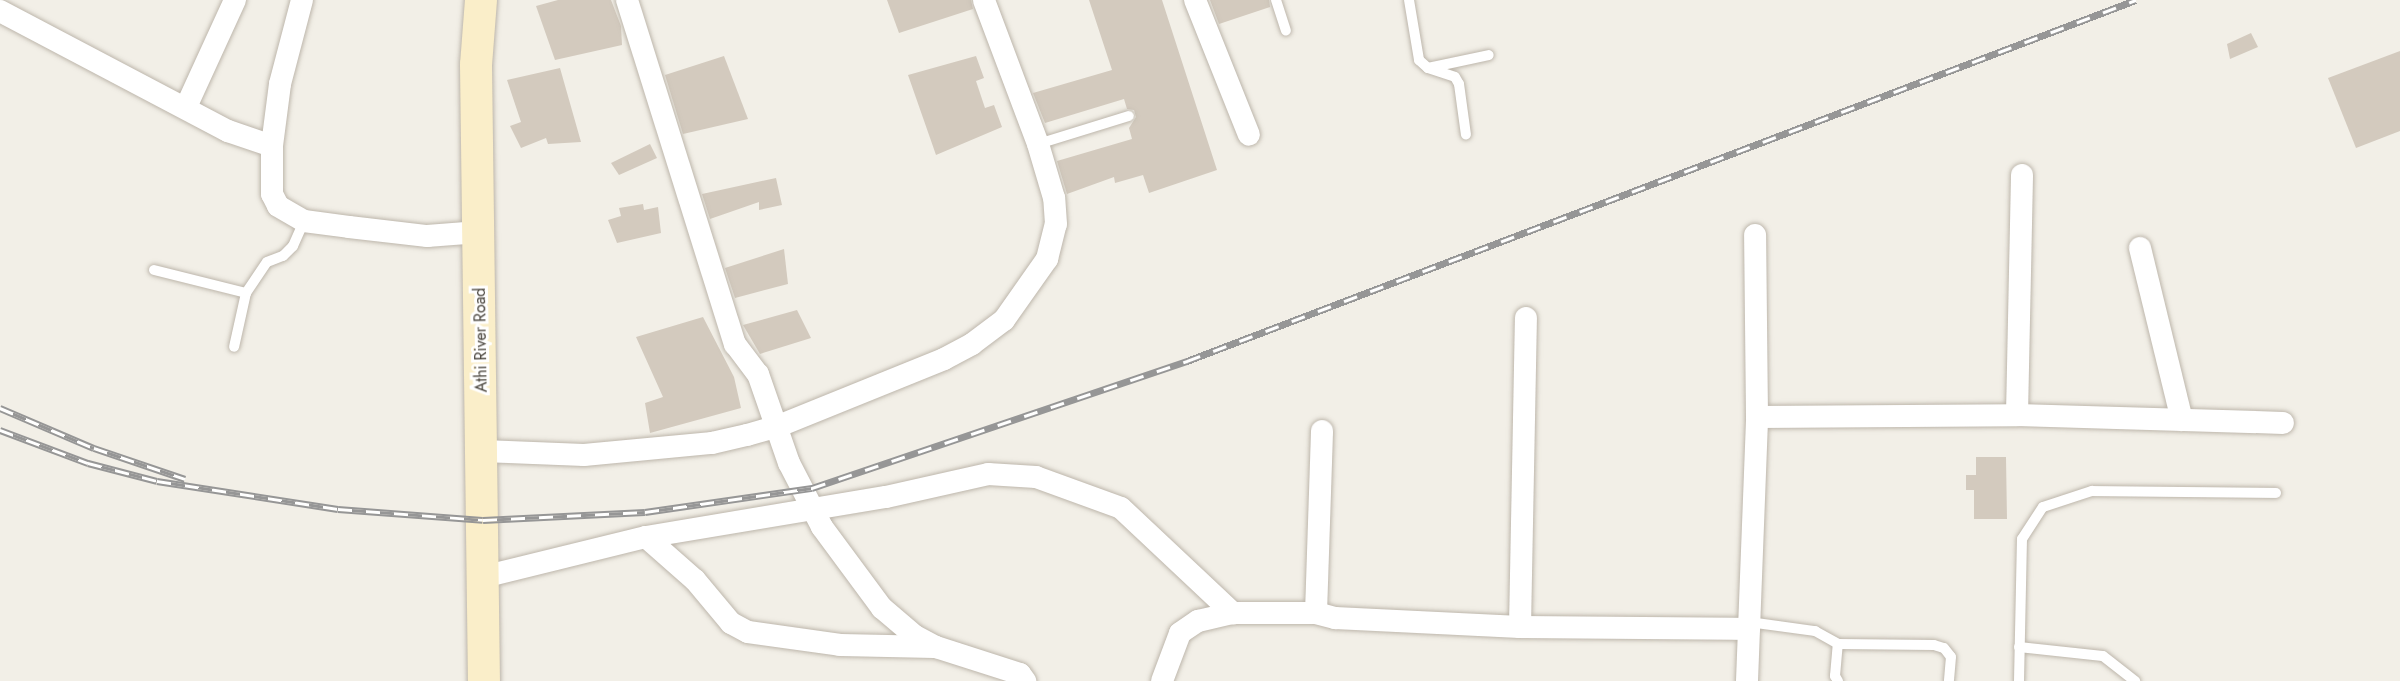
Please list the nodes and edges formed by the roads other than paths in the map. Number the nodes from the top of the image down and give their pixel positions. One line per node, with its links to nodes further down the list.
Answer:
1 (235, 0): 13 (street)
2 (302, 0): 18 (street)
3 (480, 0): 21 (main road, Athi River Road)
4 (627, 0): 32 (street)
5 (984, 0): 17 (street)
6 (1196, 0): 15 (street)
7 (1276, 0): 10 (lane)
8 (1409, 0): 12 (lane)
9 (0, 11): 13 (street)
10 (1286, 30)
11 (1489, 55): 12 (lane)
12 (1428, 68): 16 (lane)
13 (186, 107): 18 (street)
14 (1129, 116): 17 (lane)
15 (1249, 135)
16 (1466, 135)
17 (1038, 144): 32 (street)
18 (272, 146): 20 (street)
19 (2022, 175): 28 (street)
20 (304, 221): 21 (street); 25 (lane)
21 (478, 232): 34 (main road, Athi River Road)
22 (1755, 235): 29 (street)
23 (2140, 248): 30 (street)
24 (154, 270): 25 (lane)
25 (246, 293): 27 (lane)
26 (1526, 318): 42 (street)
27 (234, 347)
28 (2017, 414): 29 (street); 30 (street)
29 (1757, 417): 41 (street)
30 (2182, 420): 31 (street)
31 (2283, 423)
32 (774, 427): 34 (street); 36 (street)
33 (1322, 431): 40 (street)
34 (483, 451): 38 (main road, Athi River Road)
35 (2277, 492): 45 (lane)
36 (813, 510): 37 (street); 39 (street); 44 (street)
37 (646, 537): 38 (street); 44 (street)
38 (483, 577): 47 (main road, Athi River Road)
39 (1233, 614): 40 (street); 49 (street)
40 (1316, 614): 42 (street)
41 (1749, 625): 42 (street); 43 (lane); 50 (street)
42 (1520, 627)
43 (1838, 644): 51 (lane); 52 (lane)
44 (936, 647): 46 (street)
45 (2019, 647): 53 (lane); 54 (lane)
46 (990, 672): 48 (street)
47 (484, 681)
48 (1025, 681)
49 (1162, 681)
50 (1747, 681)
51 (1838, 681)
52 (1949, 681)
53 (2019, 681)
54 (2135, 681)

